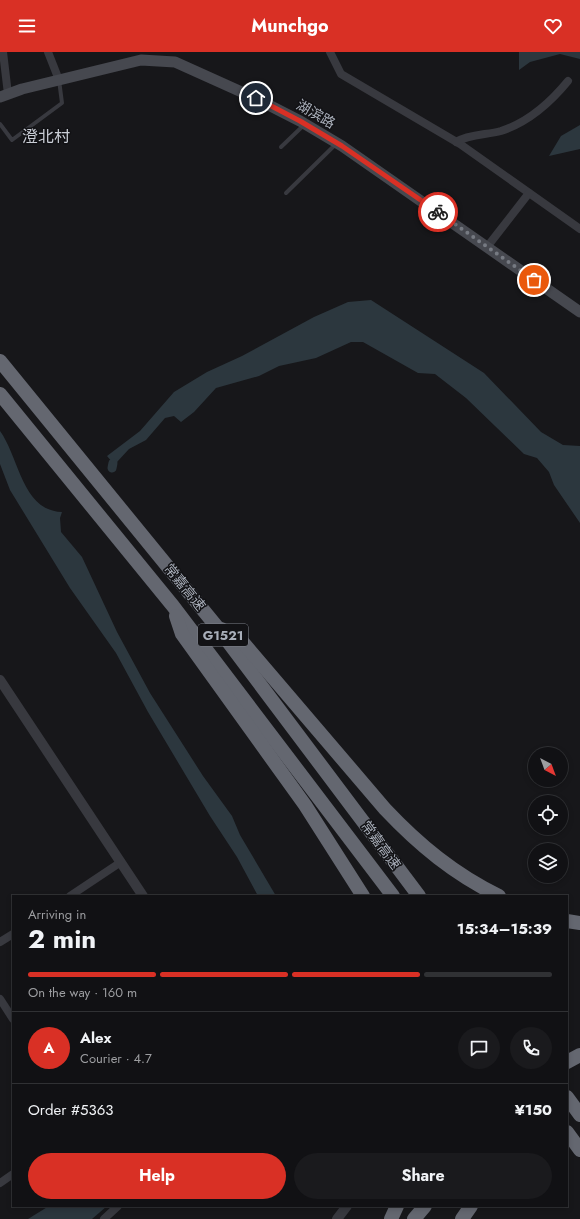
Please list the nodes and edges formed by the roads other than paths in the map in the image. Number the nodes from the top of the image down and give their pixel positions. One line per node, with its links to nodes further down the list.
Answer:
1 (3, 52): 6 (street)
2 (48, 52): 4 (street)
3 (330, 52): 9 (street)
4 (59, 80): 6 (main road, 湖滨路); 7 (lane); 8 (main road, 湖滨路)
5 (568, 81): 9 (street)
6 (4, 96)
7 (0, 124)
8 (305, 124): 10 (main road, 湖滨路); 11 (lane)
9 (456, 142): 13 (street)
10 (337, 143): 12 (lane); 15 (main road, 湖滨路)
11 (281, 147)
12 (286, 193)
13 (529, 193): 14 (street); 15 (street)
14 (580, 229)
15 (487, 247): 16 (main road, 湖滨路)
16 (580, 312)
17 (0, 361): 20 (highway, 常嘉高速 / G1521)
18 (0, 394): 19 (highway, 常嘉高速 / G1521)
19 (173, 606): 25 (highway); 26 (highway, 常嘉高速 / G1521)
20 (217, 627): 27 (highway, 常嘉高速 / G1521); 28 (highway)
21 (0, 680): 22 (street)
22 (121, 862): 23 (street); 24 (street)
23 (72, 895)
24 (142, 895)
25 (362, 895)
26 (393, 895)
27 (418, 895)
28 (497, 895)
29 (568, 921): 30 (highway)
30 (580, 923)
31 (12, 935): 32 (street)
32 (0, 942)
33 (0, 999): 34 (street)
34 (12, 1017)
35 (580, 1055): 36 (highway)
36 (568, 1061)
37 (568, 1098): 40 (highway, bridge)
38 (580, 1102): 39 (highway)
39 (568, 1108)
40 (580, 1115)
41 (568, 1133): 42 (highway)
42 (580, 1150)
43 (12, 1175): 44 (street)
44 (0, 1183)
45 (117, 1207): 50 (street)
46 (346, 1207): 51 (street)
47 (396, 1207): 52 (highway)
48 (423, 1207): 53 (highway)
49 (470, 1207): 54 (highway)
50 (104, 1219)
51 (336, 1219)
52 (390, 1219)
53 (414, 1219)
54 (462, 1219)

